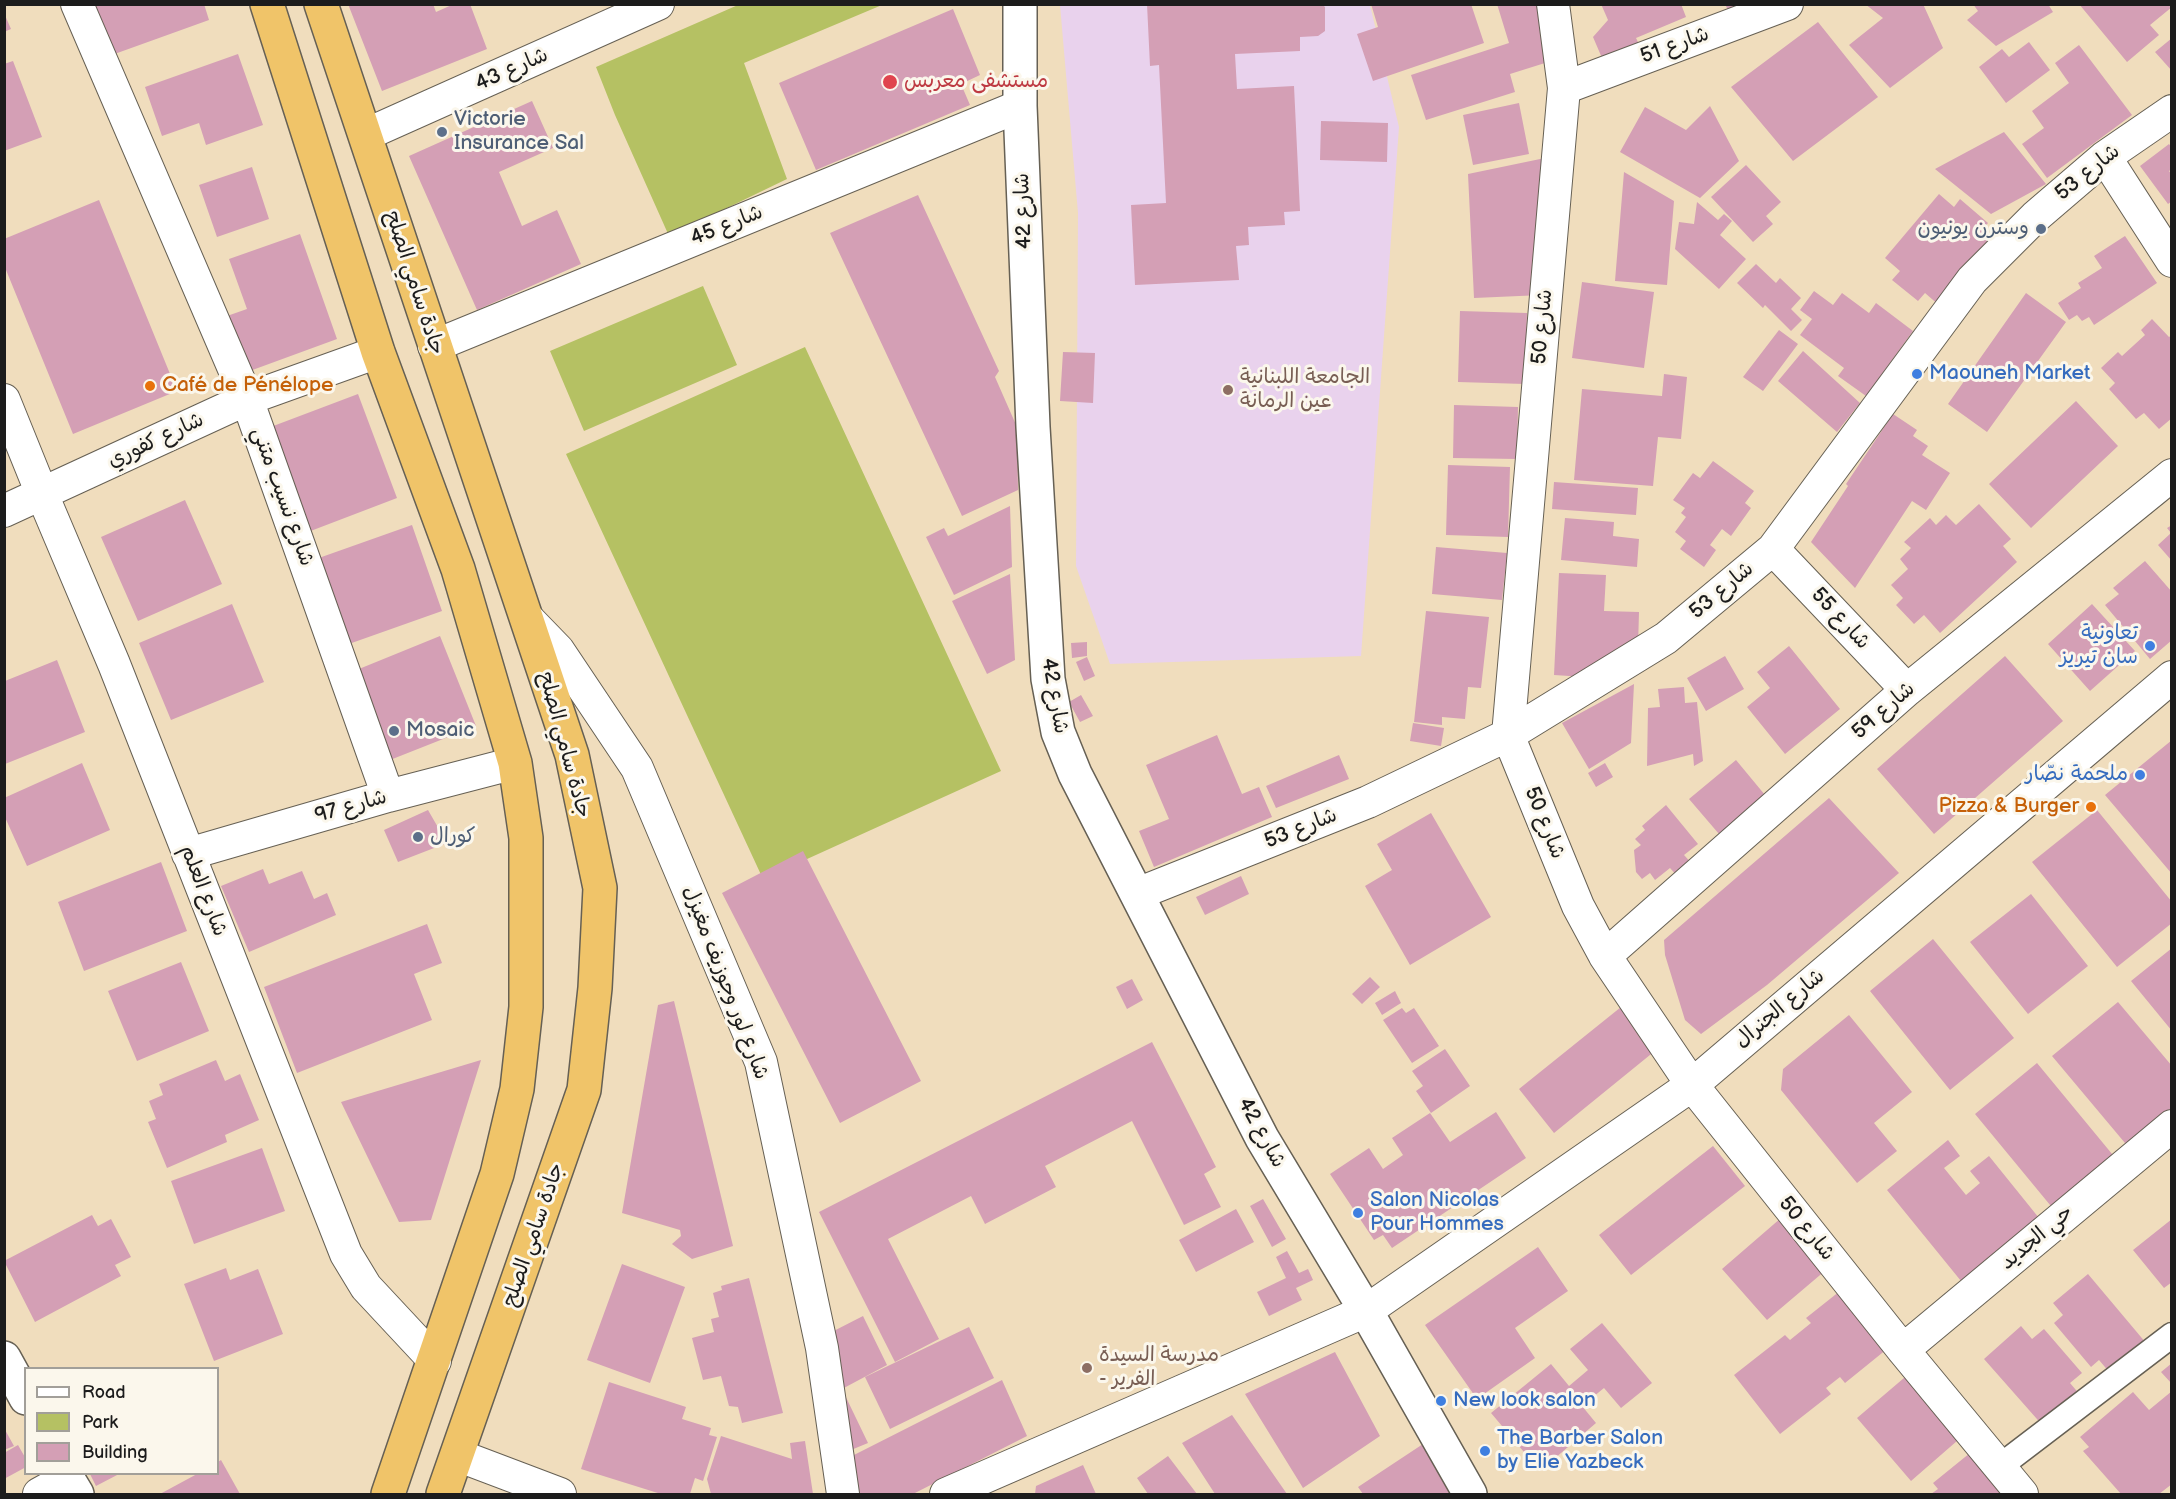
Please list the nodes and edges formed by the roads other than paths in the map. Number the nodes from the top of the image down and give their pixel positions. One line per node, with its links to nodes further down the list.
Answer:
1 (77, 4): 16 (street, شارع نسيب متني)
2 (267, 4): 15 (highway)
3 (321, 4): 11 (highway, جادة سامي الصلح)
4 (658, 4): 11 (street, شارع 43)
5 (1020, 4): 9 (street, شارع 42)
6 (1553, 4): 8 (street, شارع 50)
7 (1787, 4): 8 (street, شارع 51)
8 (1564, 87): 25 (street, شارع 50)
9 (1020, 106): 14 (street, شارع 45); 29 (street, شارع 42)
10 (2172, 111): 12 (street, شارع 53)
11 (365, 135): 14 (highway, جادة سامي الصلح)
12 (2105, 157): 13 (street); 21 (street, شارع 53)
13 (2172, 261)
14 (434, 346): 22 (highway, جادة سامي الصلح)
15 (378, 352): 16 (street, شارع كفوري); 26 (highway)
16 (247, 399): 19 (street, شارع كفوري); 27 (street, شارع نسيب متني)
17 (4, 400): 19 (street, شارع العلم)
18 (2172, 475): 24 (street, شارع 59)
19 (42, 494): 20 (street, شارع كفوري); 28 (street, شارع العلم)
20 (4, 512)
21 (1773, 549): 24 (street, شارع 55); 25 (street, شارع 53)
22 (527, 618): 39 (highway, جادة سامي الصلح); 47 (street, شارع لور وجوزيف مغيزل)
23 (2168, 688): 31 (street, شارع الجنرال)
24 (1907, 690): 30 (street, شارع 59)
25 (1508, 735): 29 (street, شارع 53); 30 (street, شارع 50)
26 (515, 763): 27 (street, شارع 97); 37 (highway)
27 (388, 796): 28 (street, شارع 97)
28 (188, 854): 37 (street, شارع العلم)
29 (1137, 894): 33 (street, شارع 42)
30 (1605, 956): 31 (street, شارع 50)
31 (1692, 1085): 33 (street, شارع الجنرال); 35 (street, شارع 50)
32 (2172, 1126): 35 (street, حي الجديد)
33 (1366, 1311): 42 (street); 49 (street, شارع 42)
34 (2172, 1335): 40 (street)
35 (1903, 1350): 40 (street, شارع 50)
36 (4, 1359): 38 (street)
37 (435, 1361): 44 (highway)
38 (24, 1394)
39 (457, 1455): 45 (highway, جادة سامي الصلح); 46 (street)
40 (1999, 1467): 50 (street, شارع 50)
41 (70, 1482): 43 (street)
42 (1008, 1484): 48 (street)
43 (39, 1494)
44 (388, 1494)
45 (443, 1494)
46 (560, 1494)
47 (843, 1494)
48 (946, 1494)
49 (1470, 1494)
50 (2022, 1494)

